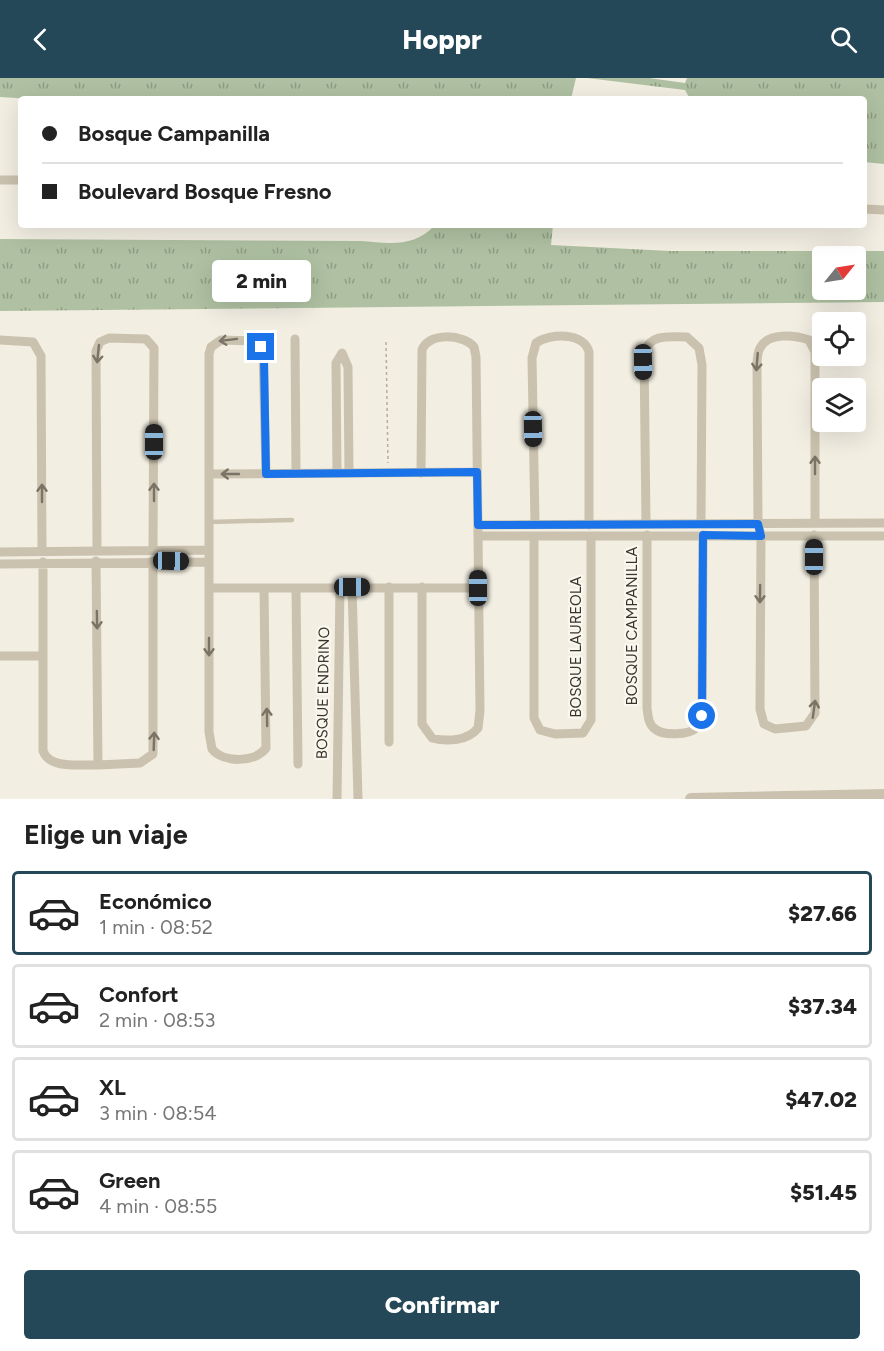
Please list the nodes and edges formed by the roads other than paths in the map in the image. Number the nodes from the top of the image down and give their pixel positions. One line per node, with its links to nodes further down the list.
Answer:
1 (0, 180): 2 (street)
2 (18, 180)
3 (867, 209): 4 (street)
4 (884, 210)
5 (295, 339): 9 (street)
6 (0, 340): 33 (street, one-way to 6)
7 (421, 472): 8 (street); 8 (street); 11 (street)
8 (477, 472): 22 (street)
9 (297, 473): 10 (street); 13 (street)
10 (337, 473): 11 (street); 11 (street)
11 (349, 473)
12 (209, 474): 13 (street, one-way to 12); 13 (street, one-way to 12); 15 (street)
13 (266, 474)
14 (292, 520): 15 (lane)
15 (209, 522): 32 (street)
16 (646, 523): 20 (street); 20 (street); 23 (street)
17 (815, 523): 18 (street); 21 (street); 21 (street, one-way to 21)
18 (884, 523)
19 (535, 524): 22 (street); 23 (street); 23 (street)
20 (702, 524): 21 (street)
21 (758, 524): 30 (street)
22 (478, 525): 27 (street)
23 (589, 525)
24 (647, 535): 25 (street); 25 (street, BOSQUE CAMPANILLA); 29 (street)
25 (703, 535): 30 (street)
26 (814, 535): 30 (street); 30 (street, one-way to 26); 31 (street)
27 (478, 536): 28 (street); 48 (street)
28 (534, 536): 29 (street); 29 (street, BOSQUE LAUREOLA)
29 (591, 536)
30 (761, 536)
31 (884, 536)
32 (209, 550): 34 (street); 39 (street)
33 (42, 551): 35 (street); 36 (street)
34 (153, 551): 36 (street); 36 (street, one-way to 36)
35 (0, 552)
36 (97, 556): 37 (street); 38 (street); 53 (street, one-way to 53)
37 (153, 561): 39 (street); 53 (street, one-way to 37)
38 (43, 562): 40 (street); 50 (street)
39 (209, 562): 45 (street)
40 (0, 564)
41 (340, 586): 42 (street); 47 (street); 56 (street, BOSQUE ENDRINO)
42 (352, 587): 43 (street); 57 (street, BOSQUE ENDRINO)
43 (389, 587): 44 (street); 51 (street)
44 (422, 587): 48 (street); 48 (street)
45 (209, 588): 46 (street); 46 (street, one-way to 46)
46 (264, 588): 47 (street)
47 (296, 588): 52 (street)
48 (478, 588)
49 (0, 656): 50 (street)
50 (43, 656): 53 (street)
51 (389, 742)
52 (298, 764)
53 (98, 765)
54 (884, 783): 55 (street)
55 (884, 795): 58 (street)
56 (337, 799)
57 (358, 799)
58 (691, 799)

